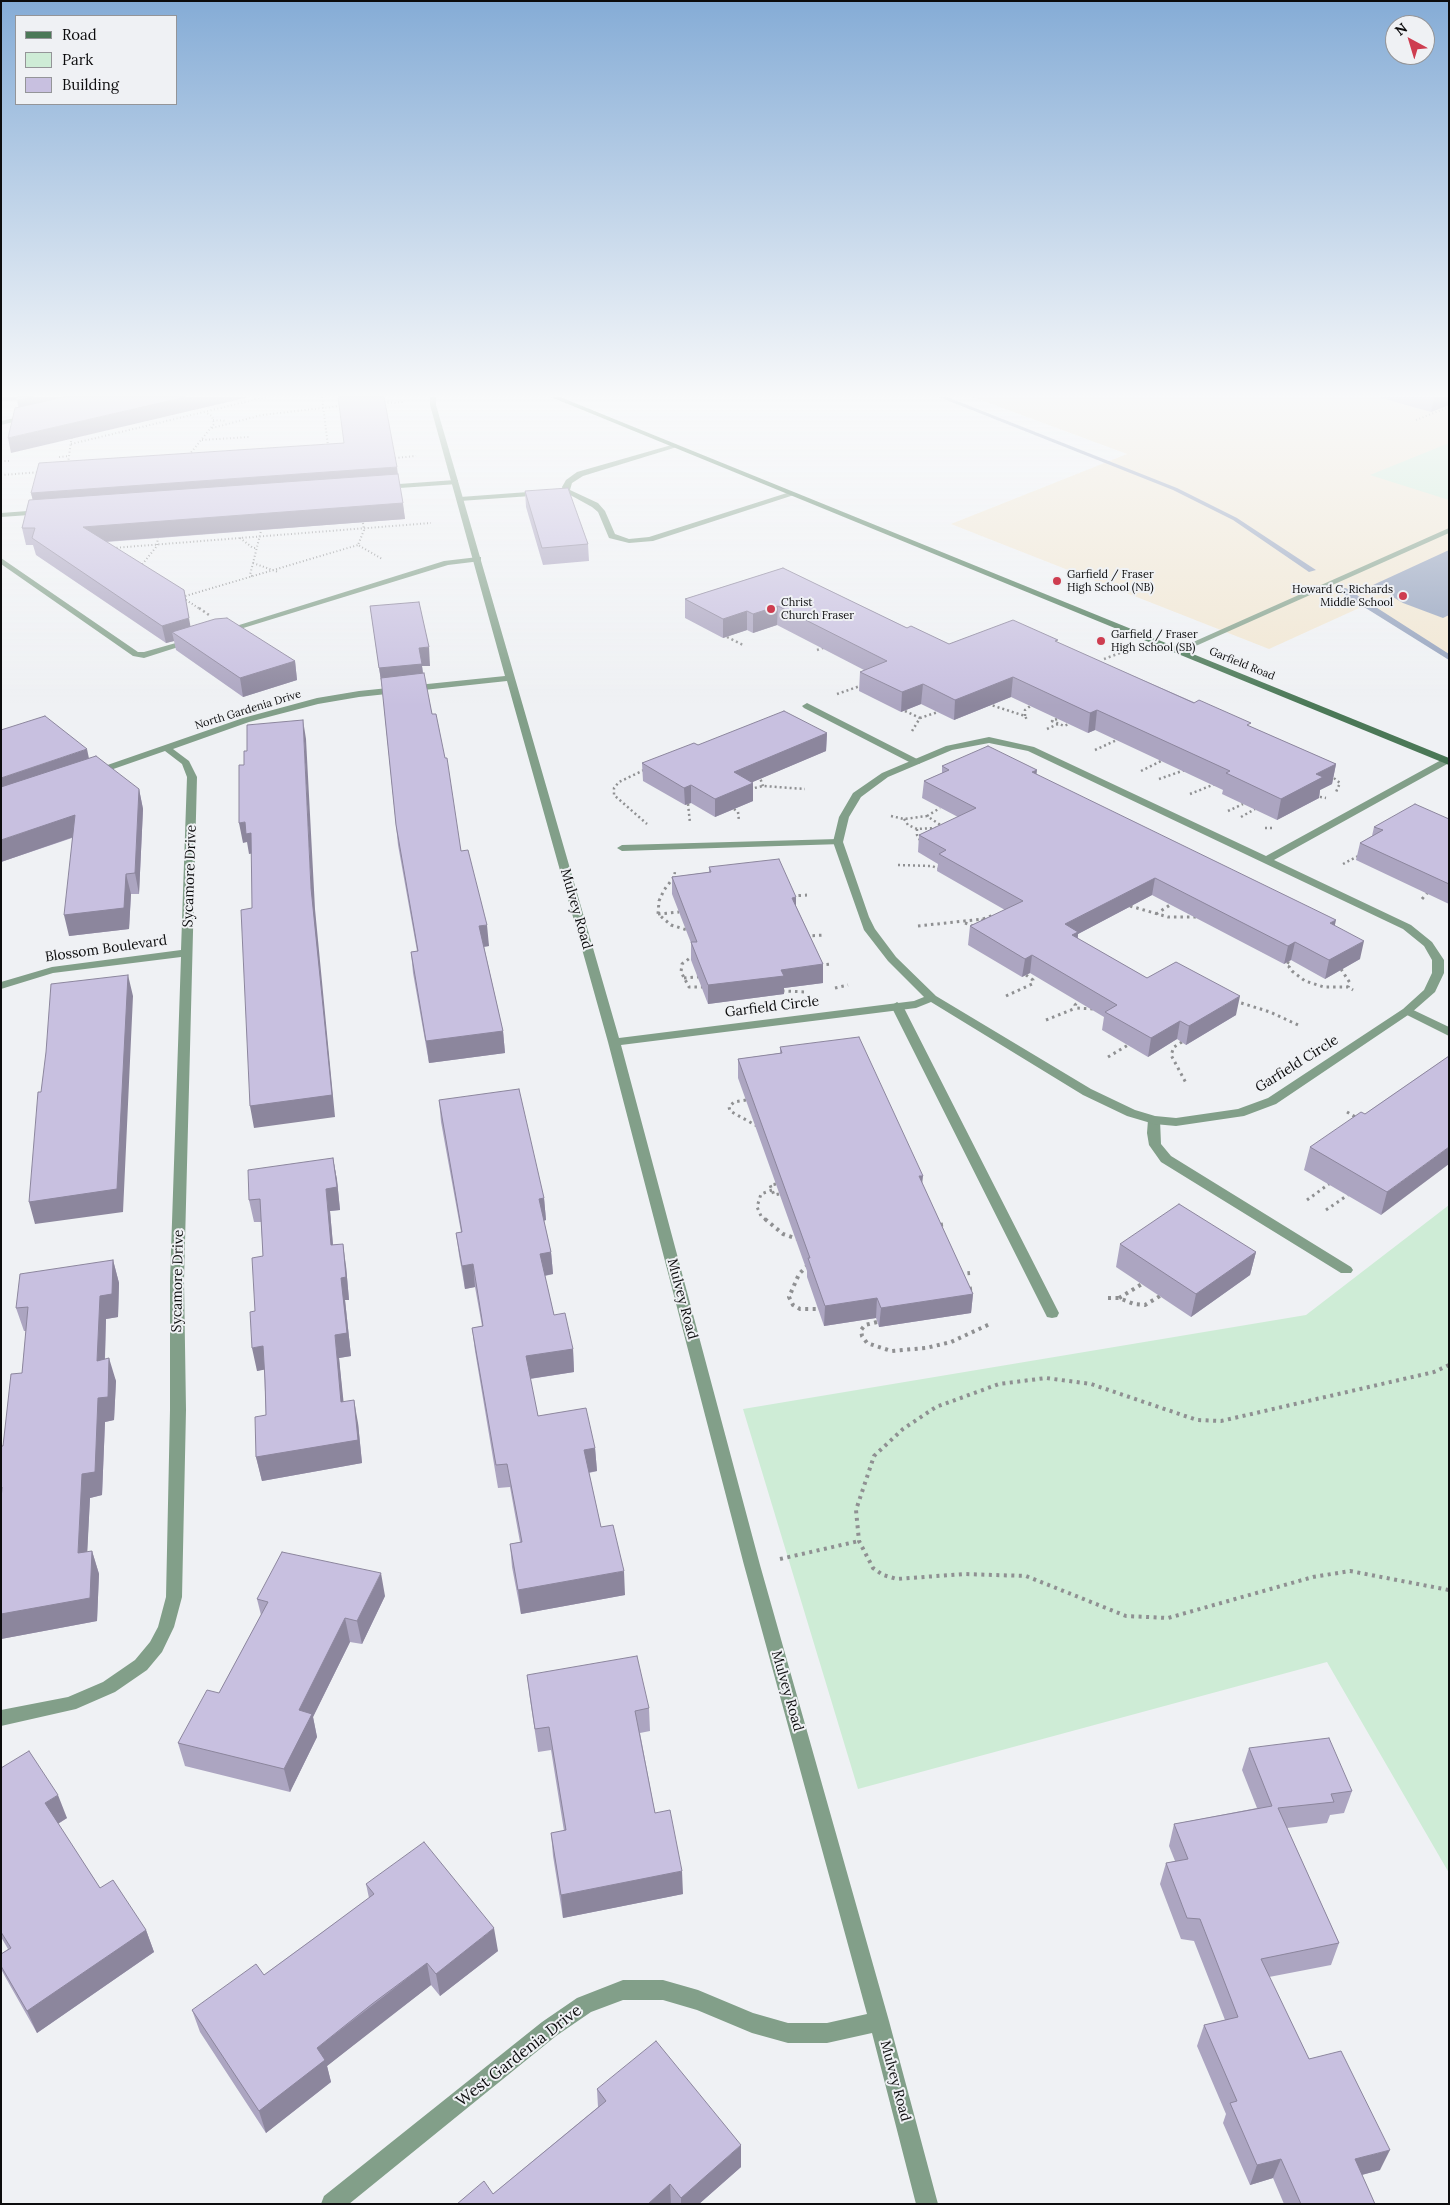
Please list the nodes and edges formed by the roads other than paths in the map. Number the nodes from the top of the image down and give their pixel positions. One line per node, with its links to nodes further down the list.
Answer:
1 (460, 499): 8 (street, Mulvey Road)
2 (585, 500): 3 (street)
3 (774, 500)
4 (807, 500): 12 (main road, Garfield Road)
5 (50, 511): 6 (street)
6 (1, 515)
7 (1449, 530): 12 (street)
8 (478, 558): 10 (street); 13 (street, Mulvey Road)
9 (1, 560): 11 (street)
10 (212, 635)
11 (203, 638)
12 (1177, 651): 17 (main road, Garfield Road)
13 (510, 678): 15 (street, North Gardenia Drive); 28 (street, Mulvey Road)
14 (807, 706): 16 (street)
15 (166, 748): 18 (street, North Gardenia Drive); 22 (street, Sycamore Drive)
16 (916, 762): 19 (street, Garfield Circle); 21 (street, Garfield Circle)
17 (1447, 762): 21 (street)
18 (84, 776)
19 (838, 842): 20 (street); 24 (street, Garfield Circle)
20 (622, 848)
21 (1267, 860): 26 (street, Garfield Circle)
22 (188, 953): 23 (street, Blossom Boulevard); 32 (street, Sycamore Drive)
23 (1, 986)
24 (932, 998): 25 (street, Garfield Circle); 29 (street, Garfield Circle)
25 (896, 1006): 28 (street, Garfield Circle); 31 (street)
26 (1407, 1011): 27 (street); 29 (street, Garfield Circle)
27 (1449, 1032)
28 (614, 1042): 33 (street, Mulvey Road)
29 (1154, 1120): 30 (street)
30 (1346, 1270)
31 (1052, 1313)
32 (1, 1718)
33 (879, 2021): 34 (street, West Gardenia Drive); 35 (street, Mulvey Road)
34 (332, 2204)
35 (927, 2204)

